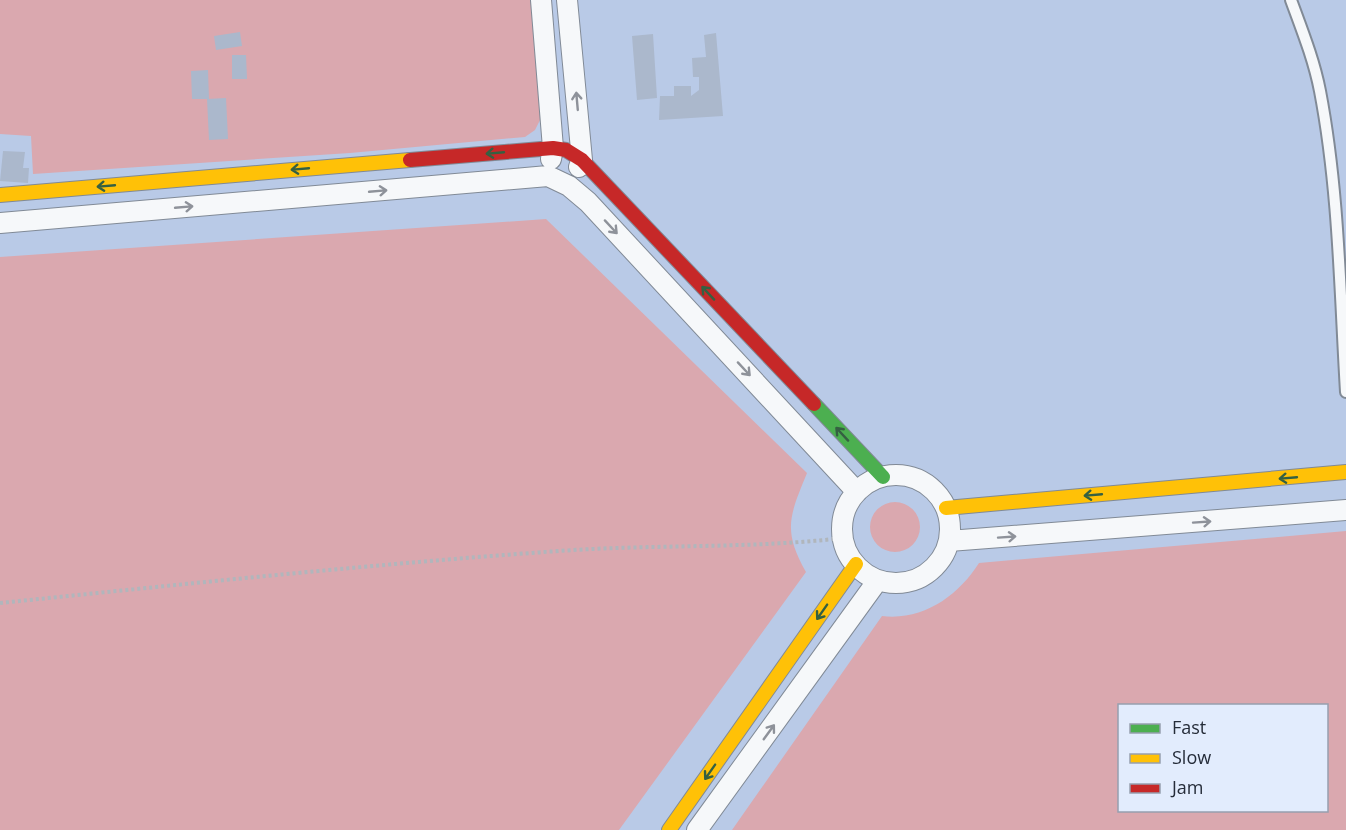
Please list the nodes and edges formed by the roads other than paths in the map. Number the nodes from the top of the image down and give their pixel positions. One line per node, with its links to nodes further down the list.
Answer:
1 (541, 0): 4 (street)
2 (567, 0): 5 (street, one-way to 2)
3 (1291, 0): 10 (lane)
4 (553, 148): 5 (street); 6 (street); 8 (street, one-way to 8)
5 (582, 160): 7 (street); 12 (street, one-way to 5)
6 (548, 176): 7 (street); 9 (street, one-way to 6)
7 (569, 186): 13 (street, one-way to 13)
8 (0, 195)
9 (0, 223)
10 (1346, 392)
11 (1346, 472): 14 (street, one-way to 14)
12 (882, 477): 13 (street); 14 (street)
13 (857, 492): 17 (street)
14 (946, 508): 16 (street)
15 (1346, 510): 16 (street, one-way to 15)
16 (949, 541): 18 (street)
17 (856, 564): 18 (street); 19 (street, one-way to 19)
18 (879, 580): 20 (street, one-way to 18)
19 (669, 830)
20 (698, 830)

